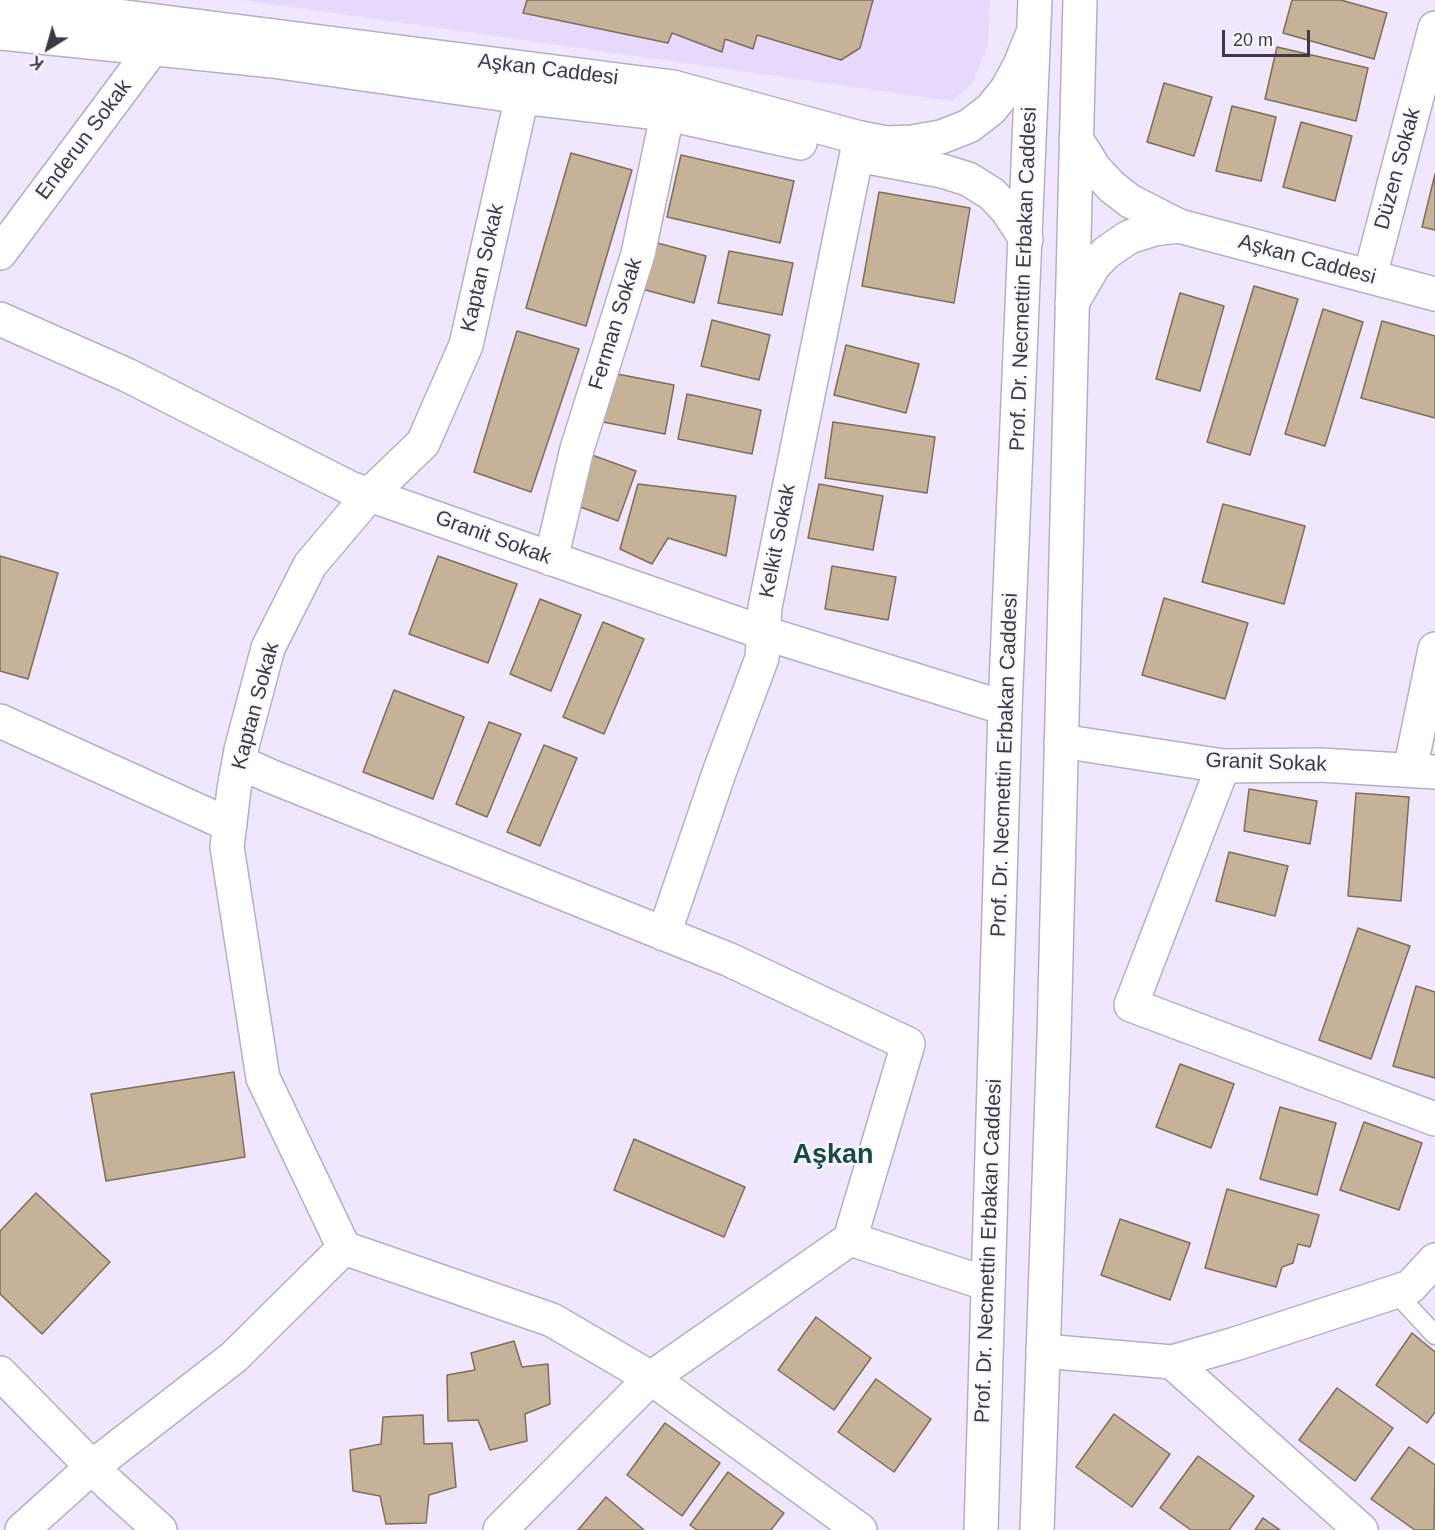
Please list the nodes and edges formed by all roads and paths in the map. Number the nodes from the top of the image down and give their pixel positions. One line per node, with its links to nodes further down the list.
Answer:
1 (1080, 0): 9 (street)
2 (0, 4): 6 (street, Aşkan Caddesi)
3 (1035, 14): 10 (street, Aşkan Caddesi); 12 (street, Prof. Dr. Necmettin Erbakan Caddesi)
4 (1435, 28): 14 (street, Düzen Sokak)
5 (0, 33): 6 (street, Aşkan Caddesi)
6 (157, 35): 7 (street, Aşkan Caddesi); 13 (street, Enderun Sokak)
7 (525, 82): 8 (street, Aşkan Caddesi); 18 (street, Kaptan Sokak)
8 (670, 100): 10 (street, Aşkan Caddesi); 19 (street, Ferman Sokak)
9 (1076, 139): 11 (street); 16 (street)
10 (858, 147): 12 (street, Aşkan Caddesi); 20 (street, Kelkit Sokak)
11 (1179, 226): 14 (street, Aşkan Caddesi); 16 (street)
12 (1026, 238): 22 (street, Prof. Dr. Necmettin Erbakan Caddesi)
13 (0, 253)
14 (1370, 276): 15 (street, Aşkan Caddesi)
15 (1435, 294)
16 (1072, 303): 24 (street)
17 (0, 319): 18 (street, Granit Sokak)
18 (370, 494): 19 (street, Granit Sokak); 25 (street, Kaptan Sokak)
19 (551, 559): 20 (street, Granit Sokak)
20 (764, 633): 22 (street, Granit Sokak); 29 (street, Kelkit Sokak)
21 (1435, 649): 27 (street)
22 (1005, 708): 34 (street, Prof. Dr. Necmettin Erbakan Caddesi)
23 (0, 721): 28 (street)
24 (1062, 741): 26 (street, Granit Sokak); 37 (street)
25 (239, 762): 28 (street, Kaptan Sokak); 29 (street)
26 (1223, 766): 27 (street, Granit Sokak); 30 (street)
27 (1423, 771)
28 (230, 825): 32 (street, Kaptan Sokak)
29 (664, 934): 31 (street)
30 (1435, 1119)
31 (850, 1239): 34 (street); 40 (street)
32 (344, 1248): 40 (street); 41 (street)
33 (1435, 1260): 35 (street)
34 (988, 1284): 46 (street, Prof. Dr. Necmettin Erbakan Caddesi)
35 (1395, 1292): 36 (lane); 38 (street)
36 (1435, 1335)
37 (1043, 1351): 38 (street); 47 (street)
38 (1172, 1362): 48 (street)
39 (0, 1373): 41 (street)
40 (651, 1378): 42 (street); 45 (street)
41 (92, 1467): 43 (street); 44 (street)
42 (502, 1529)
43 (22, 1530)
44 (160, 1530)
45 (860, 1530)
46 (981, 1530)
47 (1037, 1530)
48 (1361, 1530)

